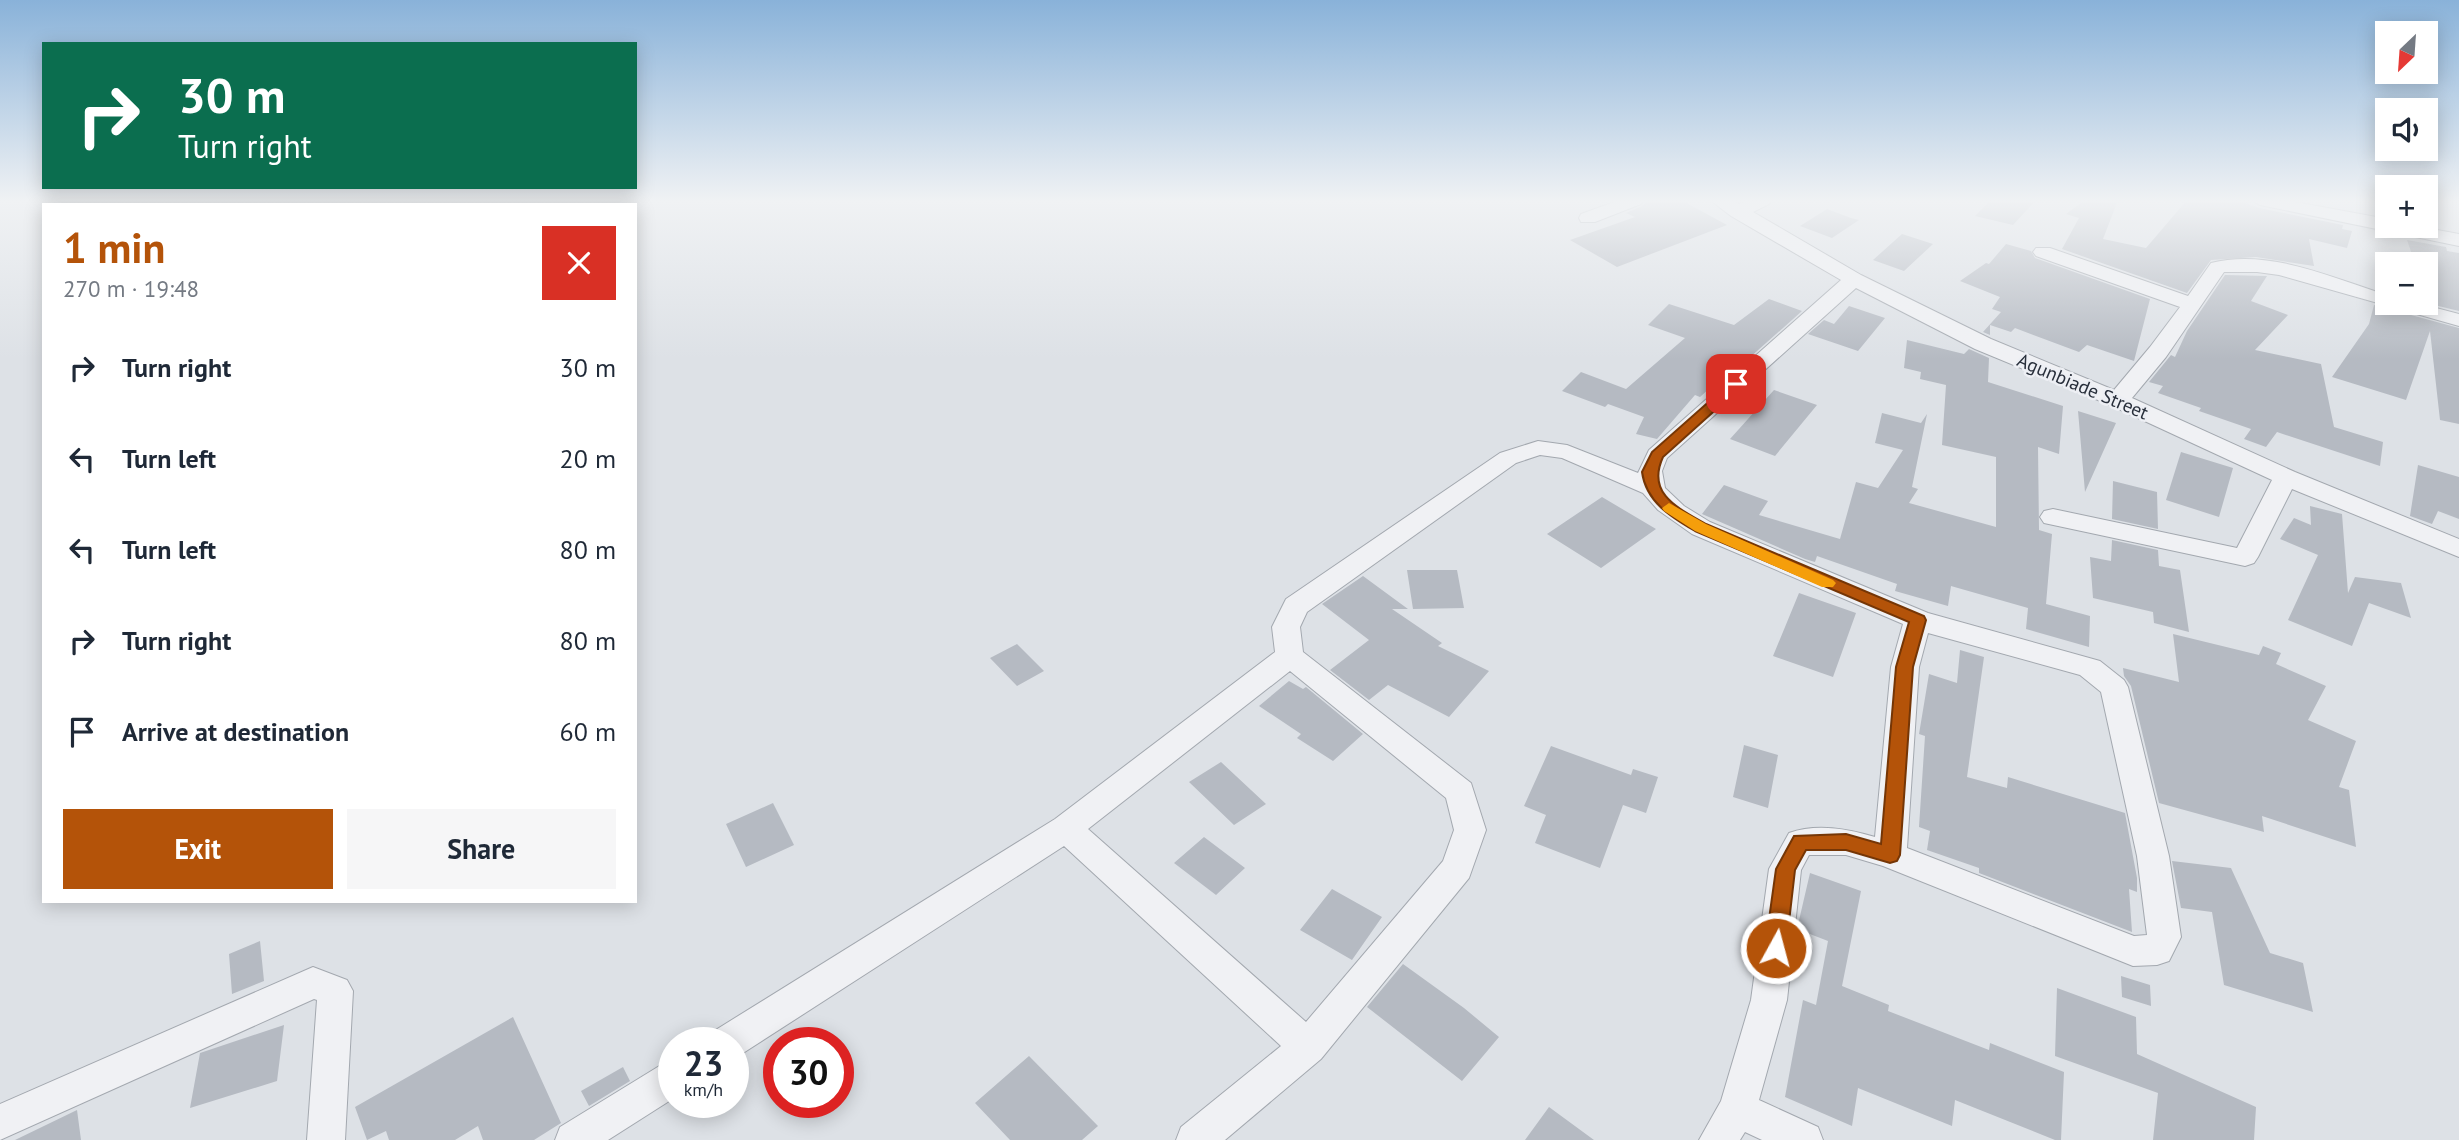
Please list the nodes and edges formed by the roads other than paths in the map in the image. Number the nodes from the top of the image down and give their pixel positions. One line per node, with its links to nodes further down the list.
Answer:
1 (1809, 253): 3 (street, Agunbiade Street)
2 (2046, 253): 5 (street)
3 (1854, 279): 8 (street, Agunbiade Street); 10 (street)
4 (2375, 298): 5 (street)
5 (2192, 304): 8 (street)
6 (2438, 315): 7 (street)
7 (2459, 320)
8 (2118, 400): 9 (street, Agunbiade Street)
9 (2286, 477): 11 (street); 12 (street, Agunbiade Street)
10 (1651, 487): 13 (street); 14 (street)
11 (2053, 517)
12 (2459, 549)
13 (1918, 620): 16 (street); 16 (street)
14 (1290, 656): 15 (street); 18 (street)
15 (1066, 828): 17 (street); 18 (street)
16 (1890, 855): 21 (street)
17 (749, 1029)
18 (1308, 1047): 24 (street)
19 (658, 1087): 23 (street)
20 (0, 1123): 22 (street)
21 (1728, 1124): 25 (street)
22 (326, 1140)
23 (574, 1140)
24 (1195, 1140)
25 (1804, 1140)

